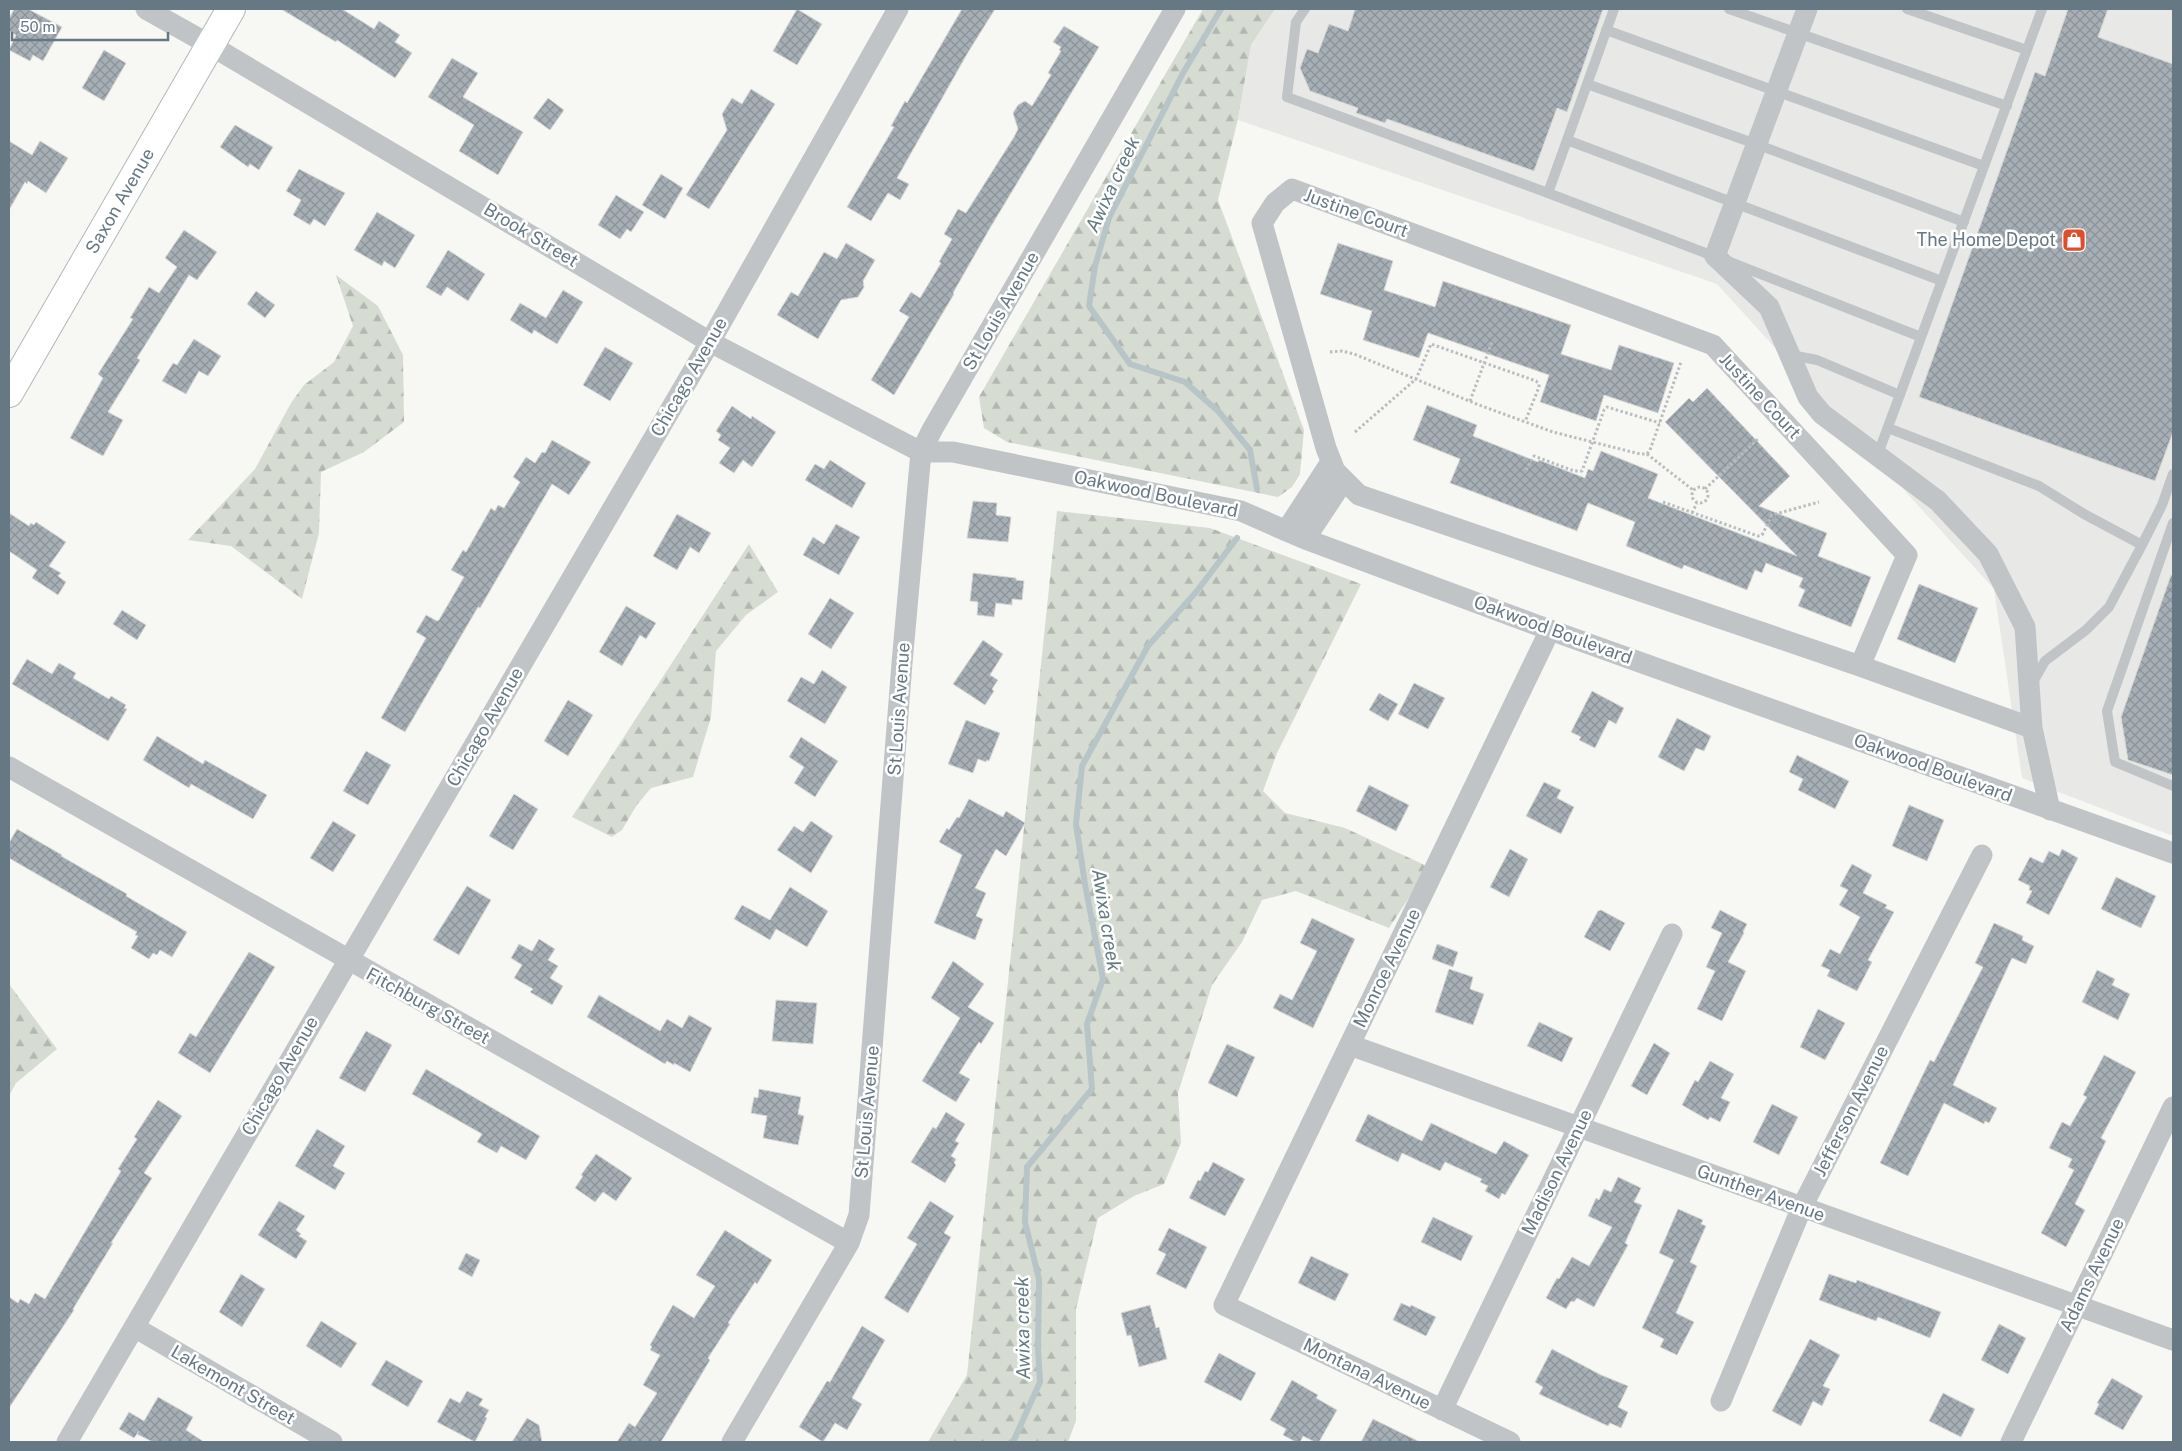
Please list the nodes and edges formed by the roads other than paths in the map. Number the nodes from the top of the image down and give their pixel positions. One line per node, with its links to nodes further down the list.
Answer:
1 (146, 9): 13 (street, Brook Street)
2 (231, 9): 13 (street, Saxon Avenue)
3 (898, 9): 27 (street, Chicago Avenue)
4 (1176, 9): 32 (street, St Louis Avenue)
5 (1305, 9): 21 (lane)
6 (1614, 9): 11 (lane)
7 (1729, 9): 12 (lane)
8 (1807, 9): 12 (street)
9 (1907, 9): 14 (lane)
10 (2042, 9): 14 (lane)
11 (1606, 30): 15 (lane); 16 (lane)
12 (1798, 33): 16 (street); 17 (lane)
13 (210, 45): 27 (street, Brook Street); 29 (street, Saxon Avenue)
14 (2027, 50): 17 (lane)
15 (1587, 84): 18 (lane); 19 (lane)
16 (1776, 91): 19 (street); 20 (lane)
17 (2006, 106): 20 (lane)
18 (1567, 140): 21 (lane); 22 (lane)
19 (1756, 144): 22 (street); 23 (lane)
20 (1984, 166): 23 (lane)
21 (1548, 194): 24 (lane)
22 (1735, 203): 24 (street); 25 (lane)
23 (1964, 222): 25 (lane)
24 (1715, 256): 26 (lane); 28 (street, Justine Court)
25 (1942, 281): 26 (lane)
26 (1921, 337): 30 (lane)
27 (710, 342): 32 (street, Brook Street); 50 (street, Chicago Avenue)
28 (1790, 355): 30 (lane); 33 (street, Justine Court)
29 (9, 393)
30 (1900, 395): 31 (lane)
31 (1888, 428): 33 (lane); 39 (lane)
32 (921, 452): 38 (street, Oakwood Boulevard); 55 (street, St Louis Avenue)
33 (1878, 454): 42 (street, Justine Court)
34 (1331, 462): 36 (street, Justine Court); 38 (street); 41 (street, Justine Court)
35 (2173, 474): 39 (lane)
36 (1344, 480): 38 (street); 41 (street, Justine Court)
37 (2173, 523): 45 (lane)
38 (1295, 535): 40 (street, Oakwood Boulevard)
39 (2142, 545): 42 (lane)
40 (1550, 630): 46 (street, Oakwood Boulevard); 51 (street, Monroe Avenue)
41 (1860, 666): 43 (street, Justine Court)
42 (2030, 688): 43 (street, Justine Court)
43 (2032, 728): 46 (street, Justine Court)
44 (9, 767): 50 (street, Fitchburg Street)
45 (2173, 786)
46 (2050, 810): 47 (street, Oakwood Boulevard)
47 (2173, 853)
48 (1982, 855): 54 (street, Jefferson Avenue)
49 (1672, 934): 53 (street, Madison Avenue)
50 (348, 960): 55 (street, Fitchburg Street); 58 (street, Chicago Avenue)
51 (1350, 1045): 53 (street, Gunther Avenue); 56 (street, Monroe Avenue)
52 (2173, 1107): 57 (street, Adams Avenue)
53 (1578, 1128): 54 (street, Gunther Avenue); 61 (street, Madison Avenue)
54 (1802, 1208): 57 (street, Gunther Avenue); 60 (street, Jefferson Avenue)
55 (849, 1243): 64 (street, St Louis Avenue)
56 (1224, 1305): 61 (street, Montana Avenue)
57 (2077, 1306): 59 (street, Gunther Avenue); 66 (street, Adams Avenue)
58 (134, 1327): 62 (street, Chicago Avenue); 63 (street, Lakemont Street)
59 (2173, 1340)
60 (1721, 1401)
61 (1442, 1410): 65 (street, Montana Avenue)
62 (67, 1442)
63 (332, 1442)
64 (732, 1442)
65 (1510, 1442)
66 (2011, 1442)

